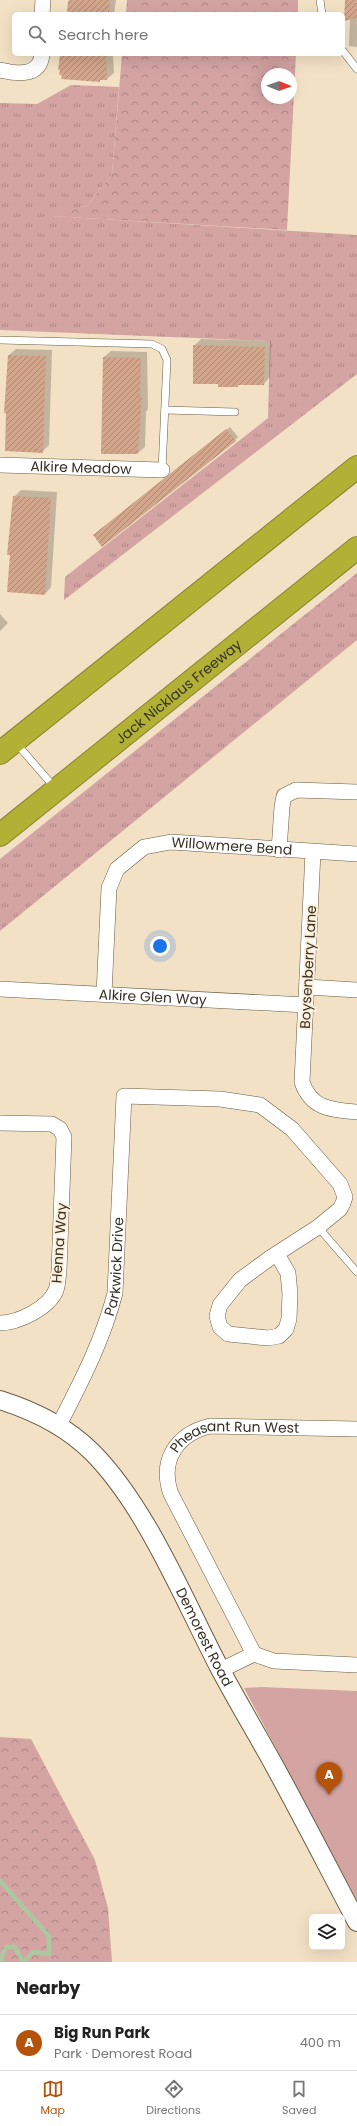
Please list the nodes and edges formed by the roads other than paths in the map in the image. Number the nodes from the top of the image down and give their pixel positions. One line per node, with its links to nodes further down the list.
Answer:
1 (43, 0): 3 (street)
2 (320, 0): 4 (lane)
3 (42, 12)
4 (322, 12)
5 (345, 54): 7 (lane)
6 (42, 56): 8 (street)
7 (357, 69)
8 (0, 70)
9 (0, 340): 10 (lane)
10 (165, 410): 11 (lane); 14 (lane)
11 (235, 412)
12 (0, 465): 14 (street, Alkire Meadow)
13 (357, 467): 16 (highway)
14 (162, 470)
15 (357, 548): 17 (highway, Jack Nicklaus Freeway)
16 (7, 747): 17 (lane)
17 (56, 789): 19 (highway, Jack Nicklaus Freeway)
18 (357, 792): 20 (street)
19 (0, 834)
20 (279, 850): 21 (street, Willowmere Bend); 26 (street, Willowmere Bend)
21 (313, 852): 22 (street, Willowmere Bend); 23 (street, Boysenberry Lane)
22 (357, 854)
23 (307, 987): 25 (street); 27 (street, Boysenberry Lane)
24 (0, 989): 26 (street, Alkire Glen Way)
25 (357, 990)
26 (104, 994): 27 (street, Alkire Glen Way)
27 (306, 1005): 28 (street, Boysenberry Lane)
28 (357, 1112)
29 (0, 1122): 33 (street, Henna Way)
30 (318, 1227): 31 (street); 32 (lane); 35 (street, Parkwick Drive)
31 (277, 1254): 31 (street)
32 (357, 1272)
33 (0, 1323)
34 (0, 1400): 35 (street, Demorest Road)
35 (59, 1425): 39 (street, Demorest Road)
36 (357, 1429): 37 (street, Pheasant Run West)
37 (254, 1654): 38 (street); 39 (street)
38 (357, 1665)
39 (221, 1670): 40 (street, Demorest Road)
40 (357, 1922)

